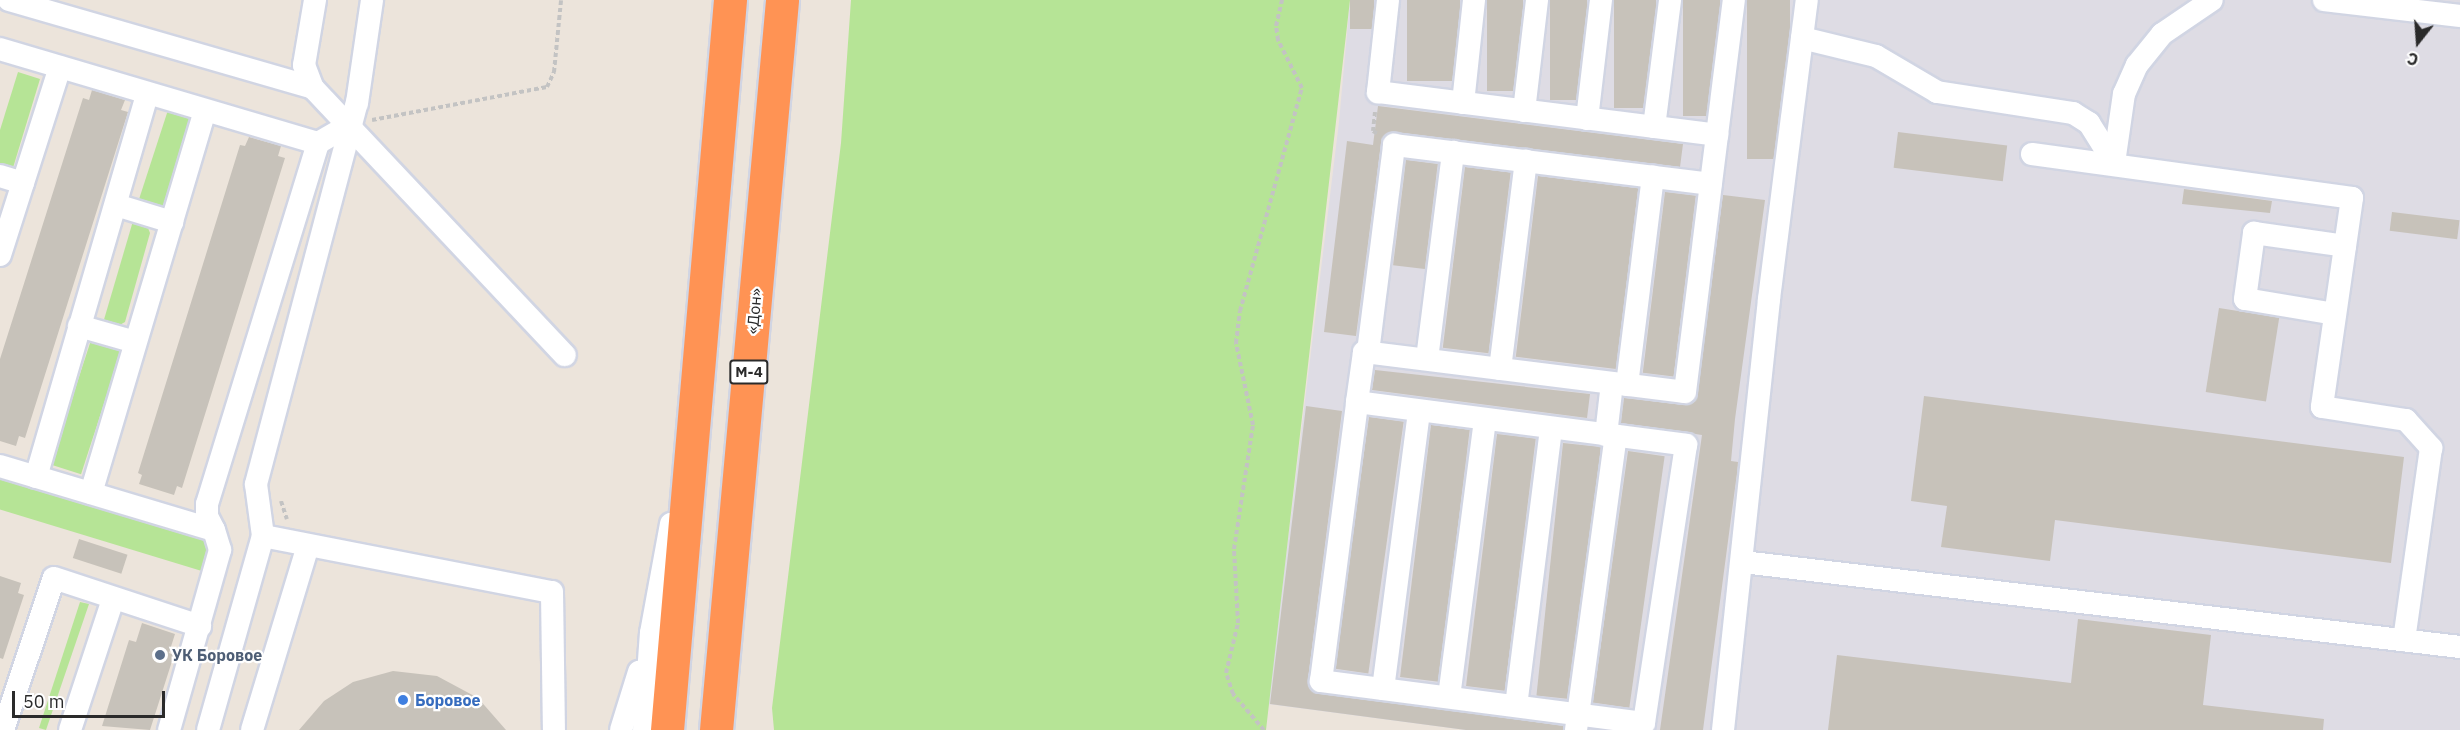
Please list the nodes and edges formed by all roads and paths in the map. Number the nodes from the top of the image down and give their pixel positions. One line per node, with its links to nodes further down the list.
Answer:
1 (9, 0): 21 (street)
2 (315, 0): 21 (street)
3 (372, 0): 28 (street)
4 (561, 0): 28 (path)
5 (730, 0): 58 (highway)
6 (782, 0): 84 (highway, «Дон» / М-4)
7 (1282, 0): 85 (path)
8 (1388, 0): 22 (street)
9 (1474, 0): 24 (street)
10 (1537, 0): 26 (street)
11 (1601, 0): 27 (street)
12 (1670, 0): 29 (street)
13 (1734, 0): 30 (street)
14 (1807, 0): 18 (street)
15 (2212, 0): 36 (street)
16 (2324, 0): 17 (street)
17 (2460, 16)
18 (1802, 38): 36 (street); 65 (street)
19 (0, 50): 20 (street)
20 (60, 67): 23 (street); 39 (street)
21 (313, 88): 28 (street)
22 (1377, 92): 24 (street); 32 (path)
23 (147, 94): 25 (street); 41 (street)
24 (1463, 103): 26 (street)
25 (205, 111): 31 (street); 42 (street)
26 (1524, 111): 27 (street)
27 (1587, 119): 29 (street)
28 (351, 124): 31 (street); 49 (street); 63 (street)
29 (1654, 127): 30 (street)
30 (1717, 135): 40 (street)
31 (318, 143): 62 (street)
32 (1394, 145): 33 (street); 48 (street)
33 (1453, 152): 35 (street); 50 (street)
34 (2032, 154): 36 (street)
35 (1526, 161): 38 (street); 51 (street)
36 (2114, 163): 43 (street)
37 (0, 176): 39 (street)
38 (1653, 177): 40 (street); 52 (street)
39 (23, 183): 44 (street)
40 (1711, 184): 52 (street)
41 (116, 205): 42 (street); 46 (street)
42 (171, 222): 47 (street)
43 (2345, 246): 45 (street); 45 (street)
44 (0, 255)
45 (2335, 314): 69 (street)
46 (79, 326): 47 (street); 60 (street)
47 (135, 342): 61 (street)
48 (1368, 352): 50 (street); 53 (street)
49 (565, 355)
50 (1427, 359): 51 (street)
51 (1500, 369): 52 (street)
52 (1620, 384): 57 (street)
53 (1357, 402): 54 (street); 71 (street)
54 (1419, 411): 55 (street); 71 (street)
55 (1485, 419): 56 (street); 72 (street)
56 (1551, 428): 57 (street); 73 (street)
57 (1611, 435): 74 (street); 74 (street)
58 (690, 453): 68 (street); 83 (highway)
59 (0, 466): 60 (street)
60 (36, 477): 61 (street)
61 (91, 493): 62 (street)
62 (213, 530): 67 (street)
63 (263, 536): 64 (street); 78 (street)
64 (308, 546): 79 (street); 80 (street)
65 (1743, 562): 69 (street); 86 (street)
66 (112, 599): 67 (street); 75 (street); 76 (street)
67 (200, 626): 77 (street)
68 (651, 633): 81 (street); 82 (street)
69 (2404, 640): 70 (street)
70 (2460, 647)
71 (1383, 689): 72 (street)
72 (1449, 697): 73 (street)
73 (1516, 706): 74 (street)
74 (1577, 722)
75 (3, 730)
76 (70, 730)
77 (169, 730)
78 (208, 730)
79 (252, 730)
80 (554, 730)
81 (621, 730)
82 (644, 730)
83 (667, 730)
84 (716, 730)
85 (1264, 730)
86 (1723, 730)

